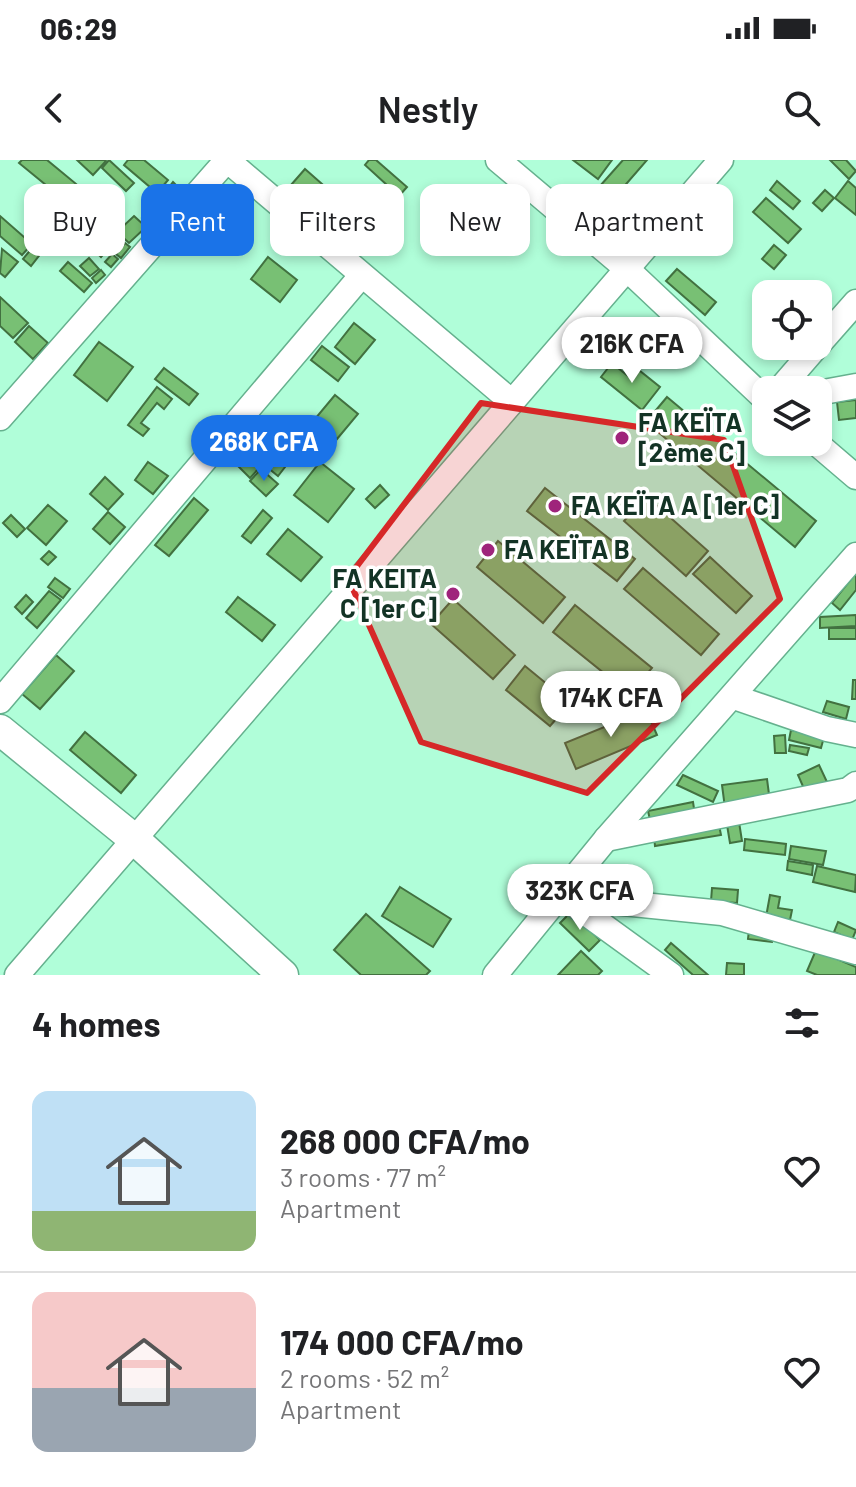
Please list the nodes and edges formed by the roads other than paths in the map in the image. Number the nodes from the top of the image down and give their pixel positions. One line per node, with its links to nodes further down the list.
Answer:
1 (498, 160): 3 (street)
2 (721, 160): 3 (street)
3 (627, 269): 10 (street); 12 (street)
4 (361, 276): 12 (street); 13 (street); 18 (street)
5 (856, 302): 6 (street)
6 (832, 330)
7 (806, 360): 8 (street)
8 (791, 376)
9 (856, 386): 11 (street)
10 (752, 387)
11 (832, 390)
12 (512, 402): 22 (street)
13 (0, 418)
14 (831, 456): 15 (street)
15 (856, 477)
16 (856, 555): 17 (street)
17 (734, 697): 20 (street); 23 (street)
18 (0, 701)
19 (0, 730): 22 (street)
20 (856, 735)
21 (856, 784): 23 (street)
22 (134, 839): 26 (street); 27 (street)
23 (606, 839): 24 (street)
24 (563, 897): 25 (street); 28 (street); 29 (street)
25 (856, 952)
26 (274, 972)
27 (17, 975)
28 (495, 975)
29 (671, 975)

